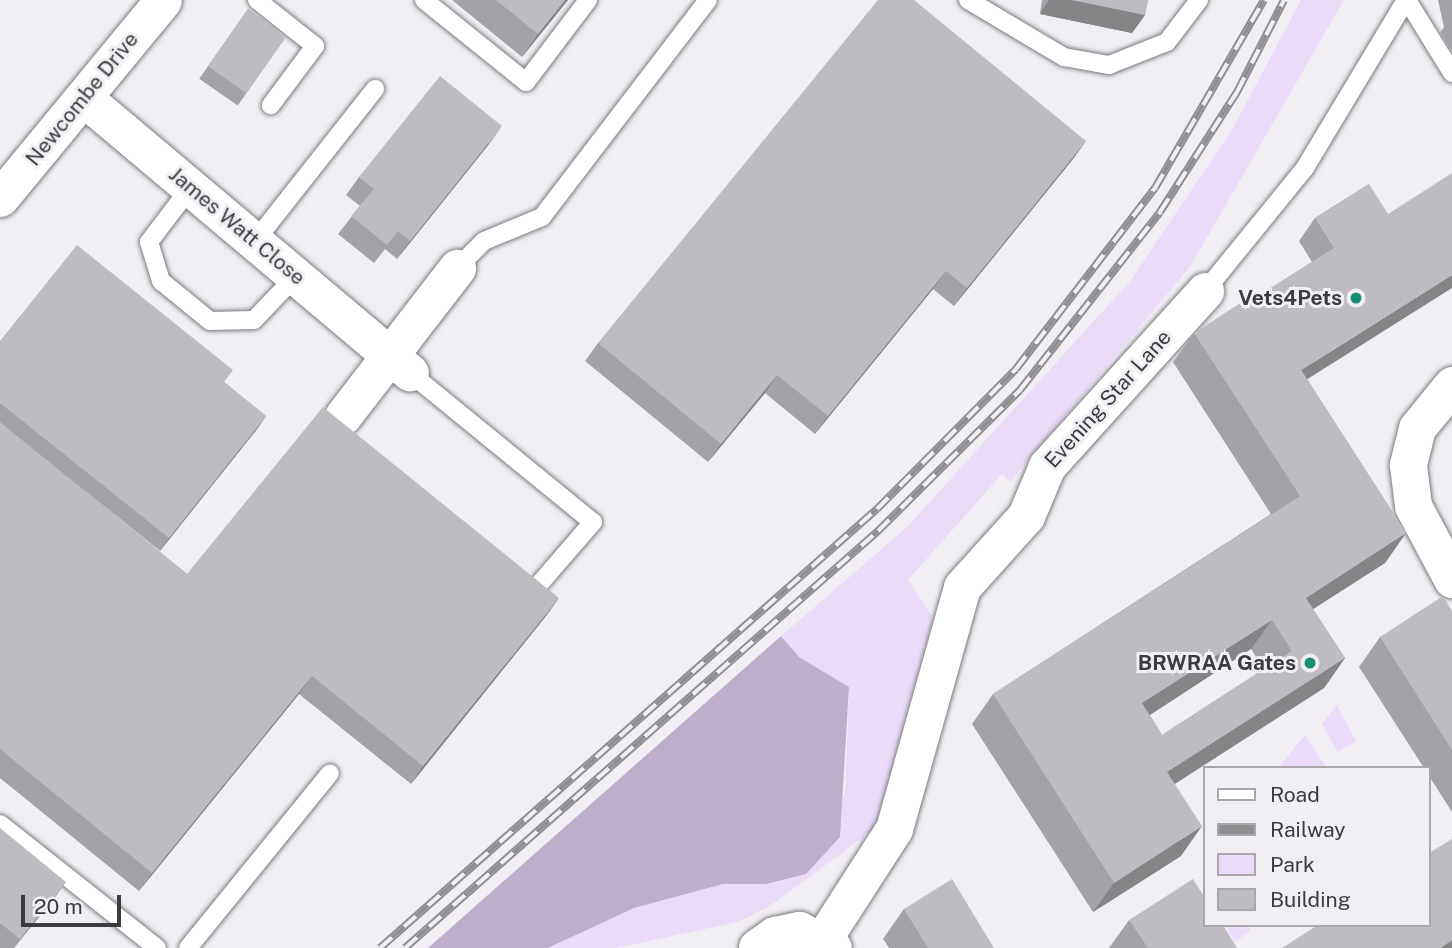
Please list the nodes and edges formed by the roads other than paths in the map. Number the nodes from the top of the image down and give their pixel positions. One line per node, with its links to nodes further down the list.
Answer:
1 (163, 0): 11 (street, Newcombe Drive)
2 (257, 0): 12 (lane)
3 (424, 0): 4 (lane)
4 (589, 0)
5 (708, 0): 16 (lane)
6 (968, 0): 7 (lane)
7 (1199, 0)
8 (1406, 0): 9 (lane); 18 (lane, Evening Star Lane)
9 (1452, 73)
10 (375, 89): 15 (lane)
11 (84, 98): 13 (street, James Watt Close); 14 (street, Newcombe Drive)
12 (271, 104)
13 (190, 188): 15 (street, James Watt Close); 17 (lane)
14 (0, 198)
15 (255, 241): 17 (street, James Watt Close)
16 (457, 268): 19 (street)
17 (296, 276): 19 (street, James Watt Close)
18 (1205, 291): 26 (street, Evening Star Lane)
19 (400, 363): 21 (street); 23 (lane)
20 (1452, 385): 22 (street)
21 (343, 416)
22 (1452, 579)
23 (534, 590)
24 (330, 773): 28 (lane)
25 (0, 824): 27 (lane)
26 (828, 944): 30 (main road)
27 (157, 948)
28 (188, 948)
29 (749, 948): 30 (main road)
30 (758, 948)

